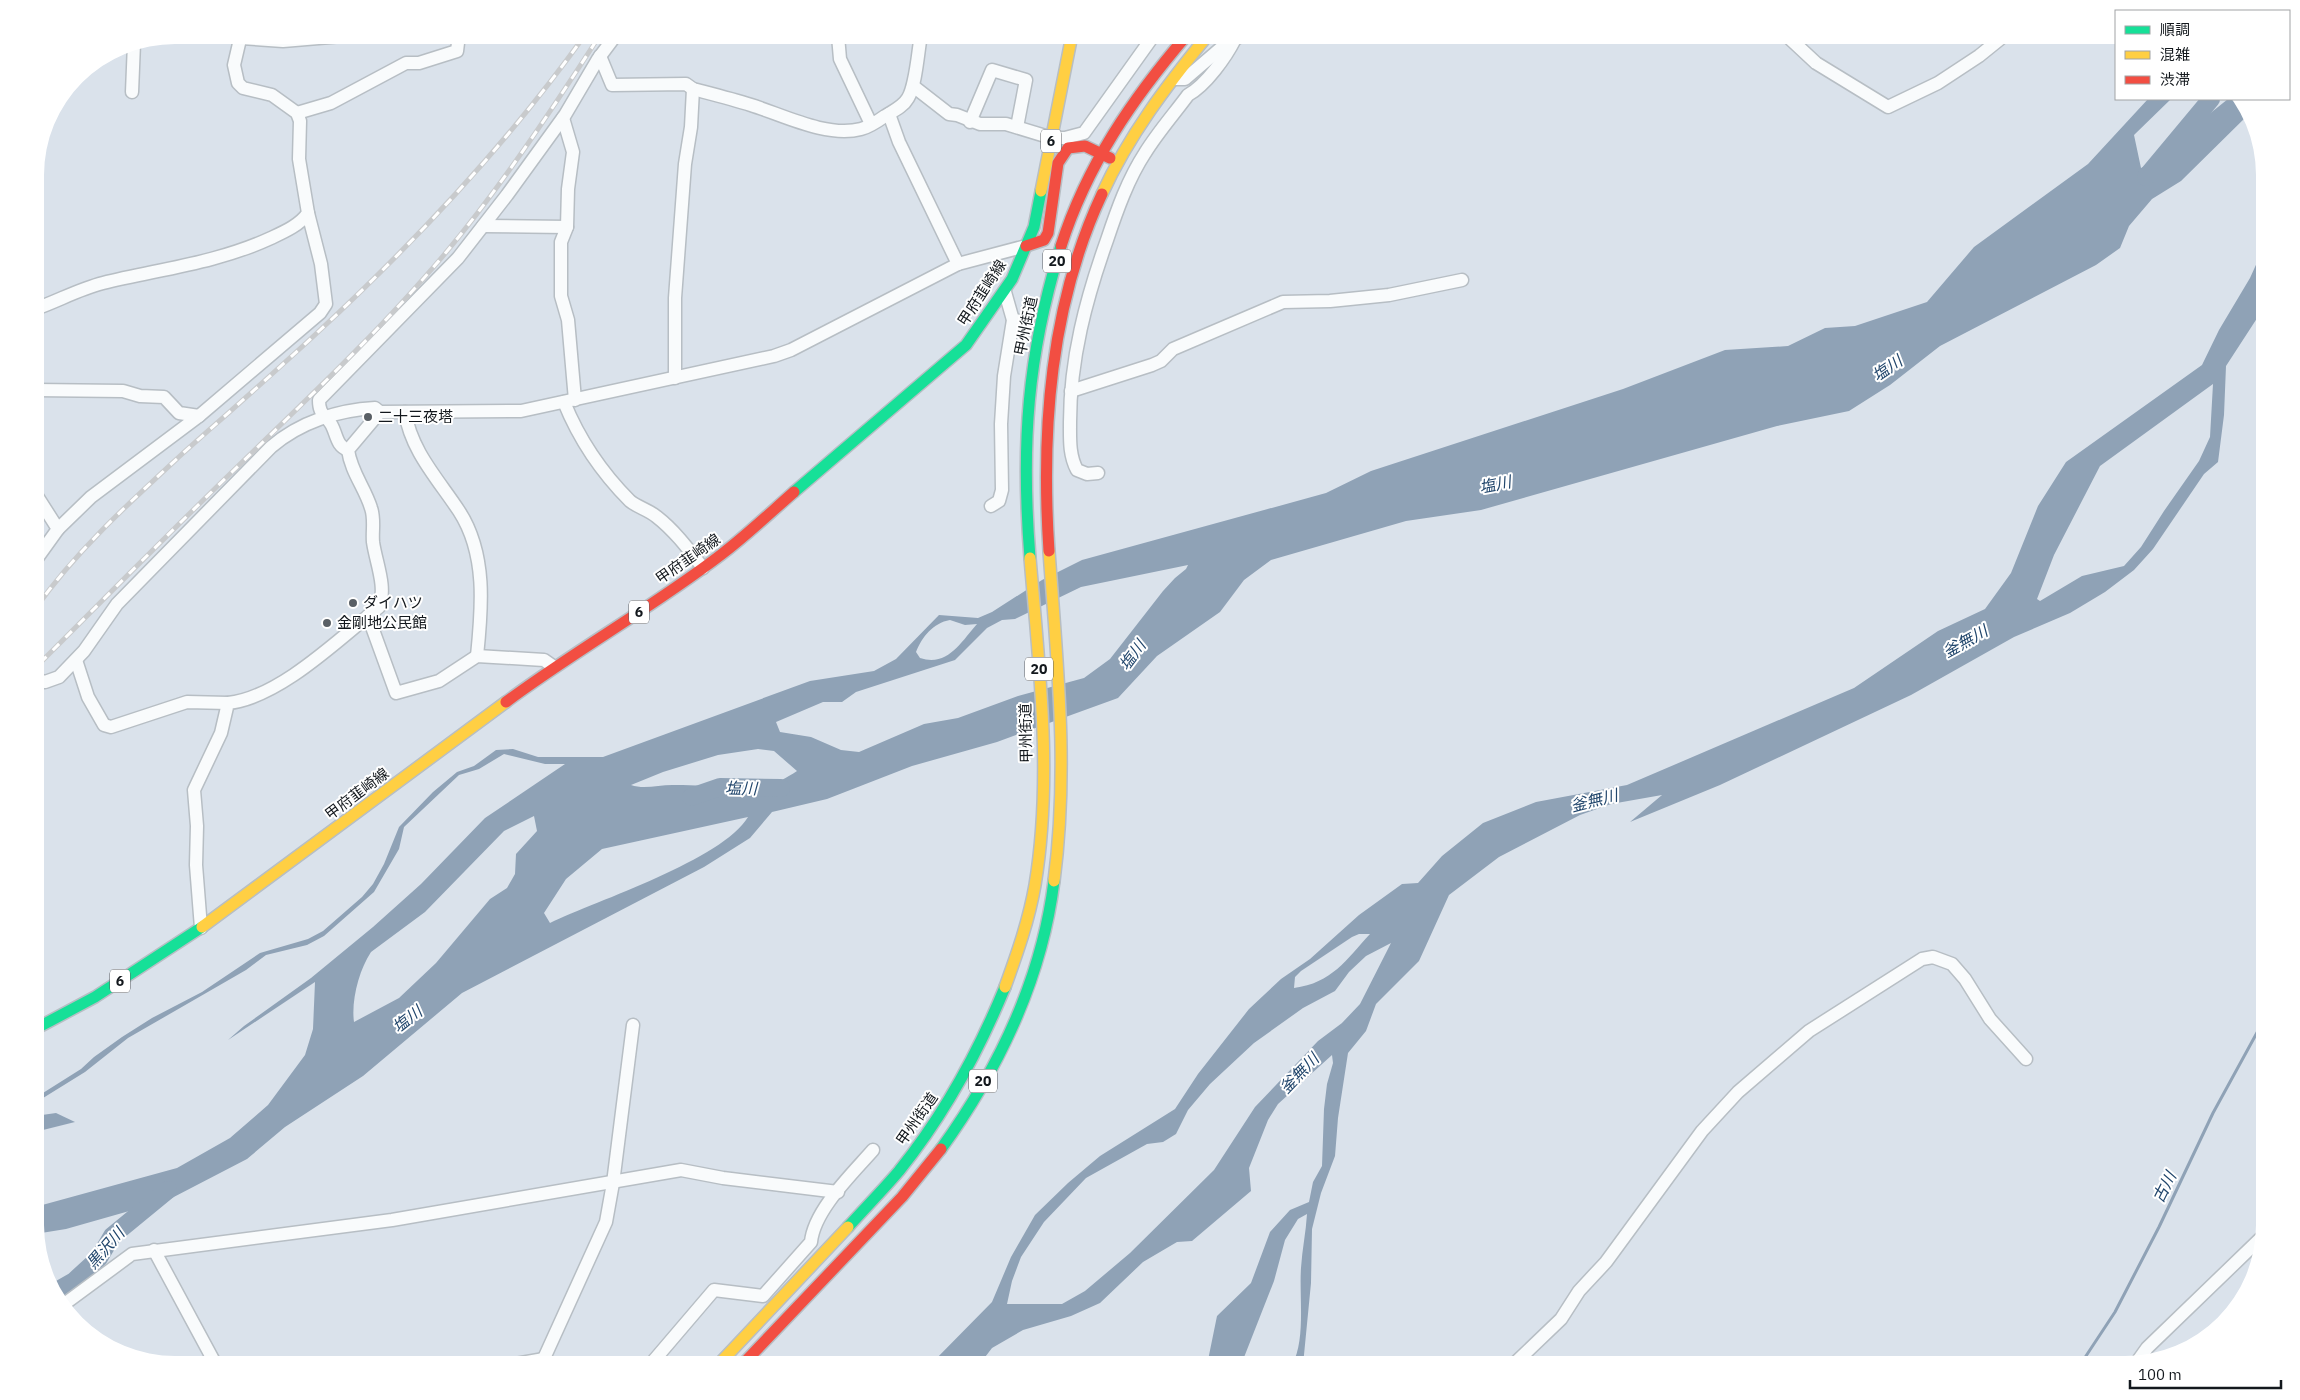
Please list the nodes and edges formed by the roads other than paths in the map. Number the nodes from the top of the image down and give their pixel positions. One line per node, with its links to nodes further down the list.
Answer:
1 (239, 44): 20 (street)
2 (458, 44): 20 (street)
3 (609, 44): 15 (street)
4 (839, 44): 24 (street)
5 (920, 44): 17 (street)
6 (1070, 44): 26 (main road, 甲府韮崎線 / 6)
7 (1148, 44): 26 (street)
8 (1179, 44): 27 (main road, 甲州街道 / 20)
9 (1200, 44): 16 (main road, 20)
10 (1226, 44): 16 (street)
11 (1232, 44): 41 (street)
12 (1796, 44): 13 (street)
13 (1993, 44)
14 (134, 51): 19 (street)
15 (600, 56): 18 (street); 22 (street)
16 (1172, 78): 28 (main road, 20)
17 (913, 86): 21 (street); 23 (street)
18 (693, 89): 24 (street); 39 (street)
19 (132, 92)
20 (297, 113): 29 (street)
21 (889, 114): 24 (street); 33 (street)
22 (563, 118): 30 (street); 31 (street)
23 (970, 122): 25 (street); 25 (street)
24 (871, 124)
25 (1017, 127): 26 (street)
26 (1052, 138): 32 (main road, 甲府韮崎線 / 6)
27 (1101, 153): 28 (main road); 32 (main road); 70 (main road, 甲州街道 / 20)
28 (1118, 162): 71 (main road, 20)
29 (308, 213): 36 (street); 45 (street)
30 (483, 226): 31 (street); 46 (street)
31 (567, 227): 42 (street)
32 (1026, 246): 33 (street); 35 (main road, 甲府韮崎線 / 6)
33 (958, 264): 39 (street)
34 (1462, 280): 41 (street)
35 (1005, 292): 37 (street); 53 (main road, 甲府韮崎線 / 6)
36 (44, 306)
37 (1013, 320): 38 (street); 49 (street)
38 (1027, 322)
39 (675, 378): 42 (street)
40 (44, 390): 45 (street)
41 (1071, 391): 48 (street)
42 (569, 401): 44 (street); 53 (street)
43 (380, 412): 44 (street); 46 (street); 47 (street)
44 (404, 412): 55 (street)
45 (199, 416): 51 (street)
46 (324, 418): 47 (street); 56 (street)
47 (348, 450): 54 (street)
48 (1098, 473)
49 (991, 506)
50 (44, 507): 51 (street)
51 (58, 529): 52 (street)
52 (44, 548)
53 (703, 568): 57 (main road, 甲府韮崎線 / 6)
54 (368, 616): 55 (street); 59 (street)
55 (477, 656): 57 (street)
56 (76, 660): 58 (street); 59 (street)
57 (554, 667): 60 (main road, 甲府韮崎線 / 6)
58 (44, 682)
59 (228, 703): 60 (street)
60 (201, 928): 61 (main road, 甲府韮崎線 / 6)
61 (44, 1025)
62 (633, 1025): 65 (street)
63 (2026, 1059): 79 (street)
64 (873, 1150): 66 (street)
65 (613, 1184): 66 (street); 68 (street); 75 (street)
66 (838, 1192): 69 (street)
67 (2254, 1245): 73 (street)
68 (154, 1250): 72 (street); 74 (street)
69 (783, 1273): 70 (street); 76 (street)
70 (794, 1285): 71 (street); 77 (main road, 甲州街道 / 20)
71 (807, 1298): 78 (main road, 20)
72 (69, 1302)
73 (2142, 1355)
74 (211, 1356)
75 (546, 1356)
76 (658, 1356)
77 (727, 1356)
78 (751, 1356)
79 (1522, 1356)

